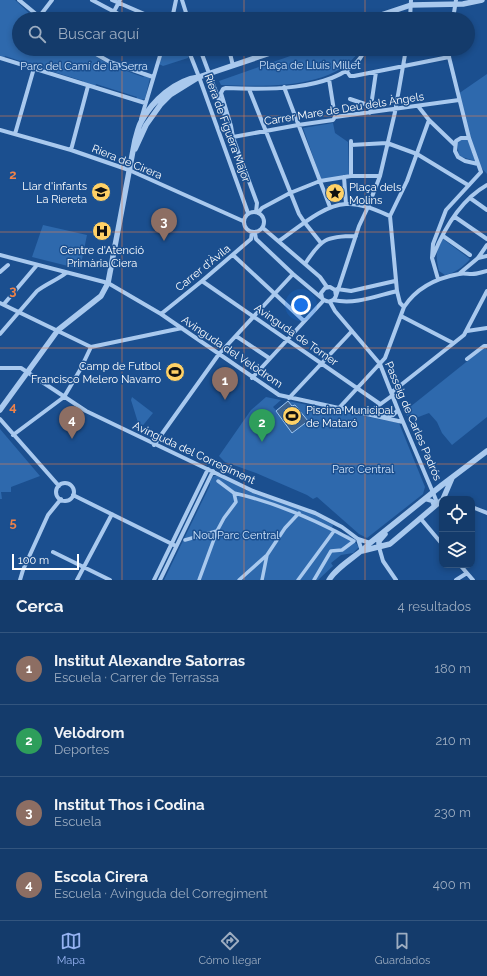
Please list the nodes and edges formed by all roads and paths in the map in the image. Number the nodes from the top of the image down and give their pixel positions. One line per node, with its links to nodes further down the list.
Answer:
1 (19, 0): 11 (street)
2 (52, 0): 12 (street)
3 (92, 0): 13 (street)
4 (112, 0): 8 (street)
5 (176, 0): 15 (street)
6 (182, 0): 16 (street)
7 (482, 0): 9 (street)
8 (119, 2): 13 (street); 14 (street)
9 (456, 2): 10 (street); 18 (street)
10 (411, 3): 17 (street)
11 (34, 12)
12 (45, 12)
13 (114, 12)
14 (141, 12)
15 (173, 12)
16 (186, 12)
17 (388, 12)
18 (454, 12)
19 (102, 56): 35 (street)
20 (160, 56): 35 (street)
21 (191, 56): 36 (street, Riera de Figuera Major)
22 (203, 56): 34 (street, Riera de Figuera Major)
23 (231, 56): 29 (street)
24 (262, 56): 29 (street)
25 (361, 56): 32 (street)
26 (405, 56): 30 (street)
27 (449, 57): 30 (street); 42 (street)
28 (0, 58): 31 (street)
29 (233, 66): 34 (street)
30 (403, 67): 33 (street); 46 (street)
31 (34, 68): 38 (street); 54 (street)
32 (346, 70): 33 (street); 37 (street)
33 (376, 72): 44 (street)
34 (209, 74): 36 (street); 55 (street, Riera de Figuera Major)
35 (153, 77): 43 (street)
36 (199, 77): 50 (street); 60 (street); 76 (street, Riera de Figuera Major)
37 (329, 79): 39 (street); 48 (street)
38 (88, 86): 43 (street); 59 (street)
39 (284, 87): 40 (street); 51 (street)
40 (249, 89): 53 (street); 55 (street)
41 (350, 99): 44 (street)
42 (459, 100): 45 (street, Carrer Mare de Deu dels Àngels); 56 (street)
43 (145, 103): 50 (street)
44 (371, 106): 47 (street)
45 (418, 106): 46 (street, Carrer Mare de Deu dels Àngels); 49 (street)
46 (395, 109): 47 (street, Carrer Mare de Deu dels Àngels); 57 (street)
47 (370, 113): 48 (street, Carrer Mare de Deu dels Àngels)
48 (335, 117): 51 (street, Carrer Mare de Deu dels Àngels)
49 (430, 120): 58 (street); 61 (street)
50 (140, 123): 60 (street)
51 (298, 125): 53 (street, Carrer Mare de Deu dels Àngels); 67 (street)
52 (0, 130): 54 (street, Riera de Cirera)
53 (265, 131): 55 (street, Carrer Mare de Deu dels Àngels); 70 (street)
54 (15, 134): 59 (street, Riera de Cirera)
55 (233, 137): 77 (street, Riera de Figuera Major)
56 (469, 138): 58 (street); 62 (street)
57 (387, 143): 61 (street); 64 (street); 65 (street)
58 (455, 145): 62 (street)
59 (71, 150): 63 (street, Riera de Cirera)
60 (134, 152): 63 (street)
61 (417, 154): 68 (street); 78 (street)
62 (478, 164): 68 (street)
63 (129, 170): 80 (street, Riera de Cirera); 107 (street)
64 (351, 176): 65 (street); 66 (street)
65 (380, 176): 74 (street)
66 (344, 177): 67 (street); 72 (street)
67 (320, 181): 70 (street); 73 (street)
68 (468, 185): 94 (street)
69 (487, 185): 71 (street)
70 (290, 193): 77 (street); 81 (street)
71 (470, 198): 75 (street); 79 (street)
72 (346, 204): 73 (street); 74 (street)
73 (330, 207): 81 (street)
74 (368, 207): 78 (street); 84 (street)
75 (487, 210)
76 (248, 213): 77 (street); 80 (street)
77 (257, 213): 82 (street)
78 (390, 216): 106 (street)
79 (455, 217): 85 (street); 86 (street)
80 (244, 221): 83 (street)
81 (304, 224): 87 (street); 88 (street)
82 (263, 228): 83 (street); 87 (street)
83 (253, 233): 91 (street, Carrer d'Àvila); 102 (street)
84 (356, 236): 88 (street); 109 (street)
85 (443, 236): 92 (street); 94 (street)
86 (487, 238)
87 (279, 241): 96 (street)
88 (321, 243): 96 (street)
89 (487, 244): 95 (street)
90 (0, 255): 98 (street, Avinguda del Velòdrom)
91 (233, 255): 105 (street, Carrer d'Àvila); 112 (street)
92 (470, 255)
93 (487, 256): 95 (street)
94 (432, 258): 104 (street)
95 (478, 258): 103 (street)
96 (305, 264): 108 (street)
97 (8, 265): 100 (street)
98 (37, 265): 101 (street, Avinguda del Velòdrom); 116 (street)
99 (487, 271): 103 (street)
100 (0, 272)
101 (66, 273): 107 (street, Avinguda del Velòdrom); 118 (street)
102 (293, 274): 112 (street); 113 (street)
103 (460, 274): 104 (street)
104 (438, 279): 114 (street)
105 (202, 281): 119 (street, Carrer d'Àvila); 121 (street, Avinguda de Torner)
106 (395, 281): 109 (street); 111 (street)
107 (108, 283): 119 (street, Avinguda del Velòdrom); 125 (street)
108 (327, 287): 109 (street); 113 (street)
109 (337, 289): 115 (street)
110 (487, 291): 127 (street)
111 (397, 293): 114 (street); 115 (street); 117 (street)
112 (274, 294): 121 (street); 122 (street)
113 (323, 299): 115 (street); 122 (street)
114 (409, 299): 117 (street)
115 (332, 301): 126 (street, Passeig de Carles Padrós)
116 (2, 304): 118 (street)
117 (404, 307): 120 (street)
118 (19, 313): 125 (street); 128 (street)
119 (161, 314): 123 (street, Avinguda del Velòdrom)
120 (401, 316): 131 (street); 138 (street)
121 (254, 317): 129 (street); 130 (street, Avinguda de Torner)
122 (304, 321): 130 (street)
123 (182, 328): 133 (street); 134 (street, Avinguda del Velòdrom)
124 (487, 328): 127 (street)
125 (58, 330): 133 (street); 140 (street)
126 (352, 331): 137 (street); 138 (street, Passeig de Carles Padrós)
127 (467, 331): 131 (street)
128 (0, 334)
129 (236, 336): 134 (street); 135 (street)
130 (287, 341): 135 (street); 137 (street, Avinguda de Torner)
131 (453, 343): 143 (street)
132 (487, 346): 136 (street)
133 (91, 347): 144 (street)
134 (219, 354): 141 (street, Avinguda del Velòdrom); 155 (street)
135 (269, 358): 141 (street)
136 (467, 359)
137 (321, 363): 142 (street, Avinguda de Torner); 145 (street)
138 (380, 364): 142 (street); 143 (street, Passeig de Carles Padrós)
139 (0, 368): 140 (street, Avinguda del Corregiment)
140 (27, 373): 144 (street, Avinguda del Corregiment); 148 (street)
141 (252, 378): 145 (street, Avinguda del Velòdrom)
142 (356, 388): 146 (street, Avinguda de Torner); 147 (street)
143 (392, 394): 146 (street); 149 (street, Passeig de Carles Padrós)
144 (64, 397): 154 (street); 155 (street, Avinguda del Corregiment)
145 (289, 398): 147 (street, Avinguda del Velòdrom)
146 (380, 404): 150 (street)
147 (339, 408): 150 (street, Avinguda del Velòdrom)
148 (0, 410)
149 (398, 410): 151 (street, Avinguda del Velòdrom); 153 (street, Passeig de Carles Padrós)
150 (364, 413): 151 (street, Avinguda del Velòdrom)
151 (379, 416): 153 (street, Avinguda del Velòdrom)
152 (0, 419): 154 (street)
153 (403, 422): 162 (street, Passeig de Carles Padrós)
154 (13, 435): 161 (street)
155 (154, 445): 157 (street, Avinguda del Corregiment)
156 (487, 451): 159 (street)
157 (208, 469): 158 (street, Avinguda del Corregiment); 184 (street)
158 (213, 471): 180 (street, Avinguda del Corregiment); 185 (street)
159 (452, 478): 162 (street); 165 (street)
160 (218, 481): 163 (street)
161 (59, 486): 164 (street); 166 (street)
162 (433, 492): 167 (street); 169 (street, Passeig de Carles Padrós)
163 (234, 493): 171 (street); 177 (street)
164 (74, 495): 166 (street); 174 (street)
165 (445, 496)
166 (61, 499): 194 (street)
167 (423, 501): 169 (street); 176 (street); 179 (street)
168 (439, 503): 172 (street)
169 (434, 506): 172 (street)
170 (475, 508): 173 (street)
171 (299, 513): 178 (street); 189 (street)
172 (428, 513): 175 (street)
173 (487, 513)
174 (112, 514): 184 (street); 190 (street)
175 (421, 519): 182 (street); 186 (street)
176 (394, 523): 179 (street); 183 (street)
177 (217, 531): 181 (street); 199 (street)
178 (334, 531): 202 (street); 203 (street)
179 (382, 537): 186 (street)
180 (358, 539): 183 (street, Avinguda del Corregiment); 187 (street)
181 (185, 540)
182 (439, 540)
183 (370, 543): 187 (street)
184 (172, 544): 185 (street); 197 (street)
185 (177, 546): 198 (street)
186 (379, 547): 187 (street); 206 (street)
187 (362, 551): 193 (street)
188 (53, 552): 190 (street)
189 (267, 554): 200 (street); 201 (street)
190 (84, 567): 195 (street); 196 (street)
191 (463, 568): 192 (street)
192 (467, 573): 207 (street); 208 (street)
193 (333, 574): 204 (street); 205 (street)
194 (20, 580)
195 (77, 580)
196 (110, 580)
197 (154, 580)
198 (160, 580)
199 (199, 580)
200 (239, 580)
201 (262, 580)
202 (298, 580)
203 (314, 580)
204 (329, 580)
205 (336, 580)
206 (396, 580)
207 (456, 580)
208 (473, 580)

